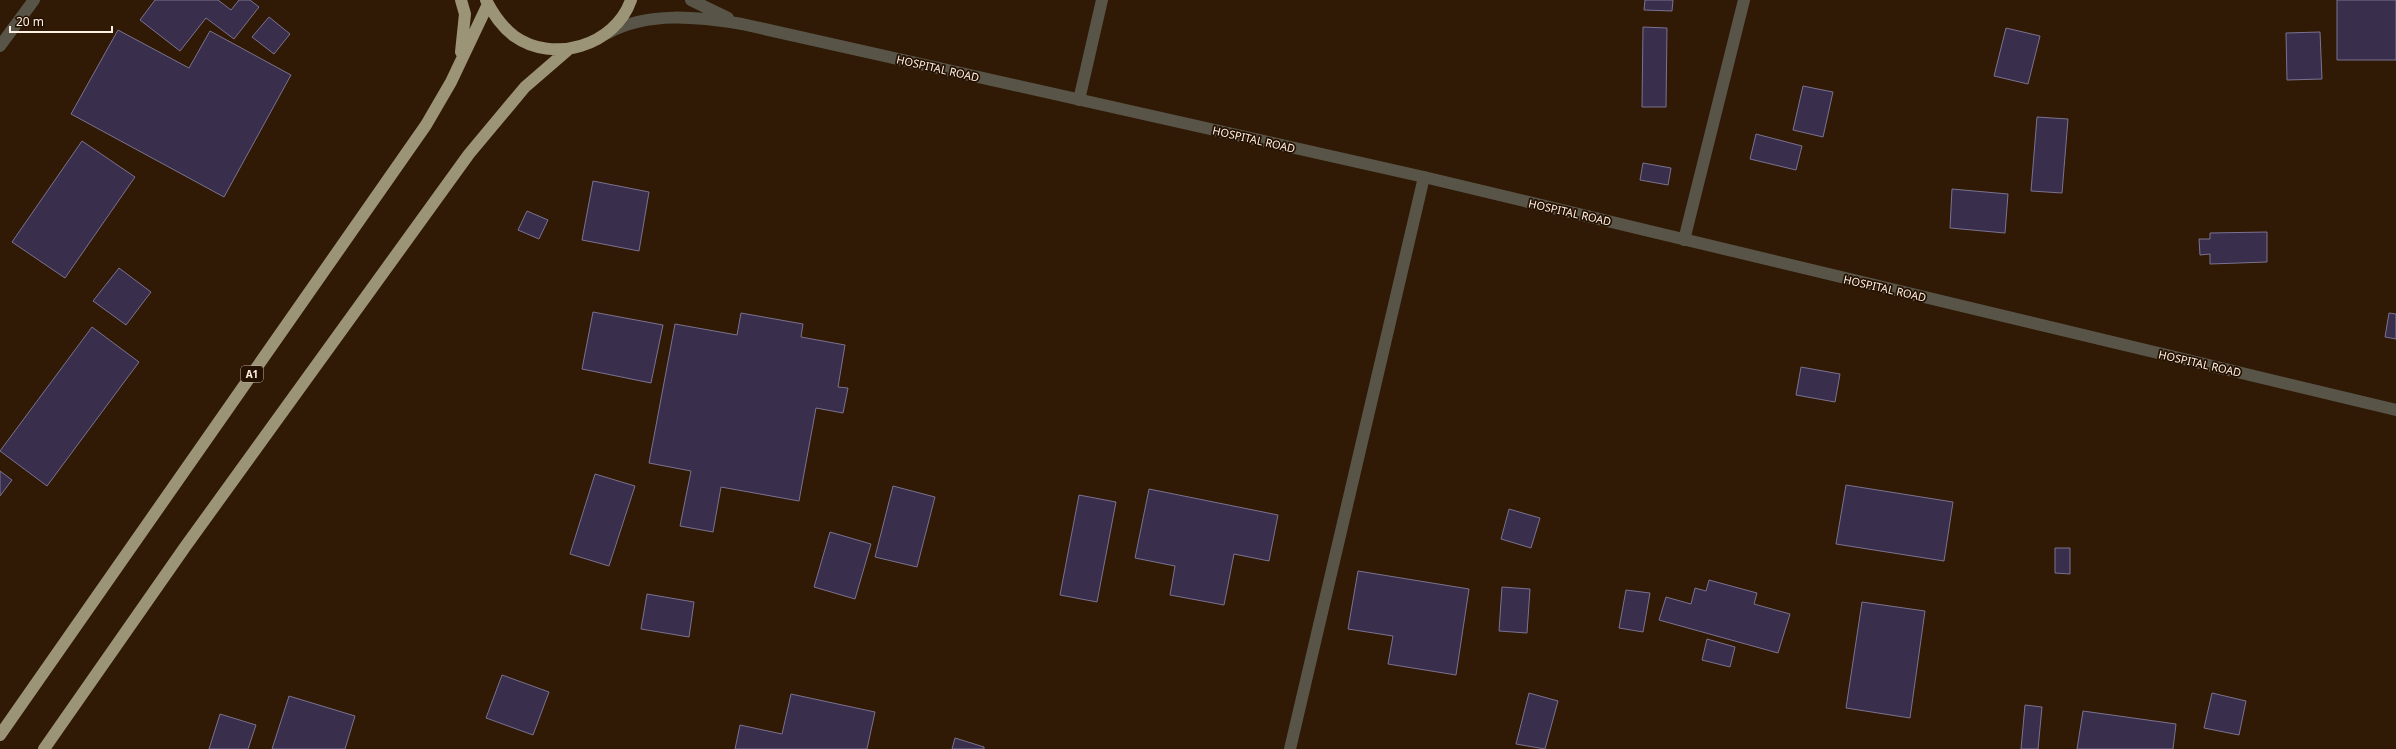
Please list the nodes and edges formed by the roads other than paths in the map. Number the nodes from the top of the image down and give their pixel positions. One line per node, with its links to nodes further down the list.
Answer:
1 (34, 0): 10 (street)
2 (461, 0): 12 (highway)
3 (631, 0): 9 (highway)
4 (691, 0): 8 (street)
5 (1102, 0): 13 (street)
6 (1744, 0): 15 (street)
7 (486, 1): 11 (highway); 12 (highway, A1)
8 (742, 24): 9 (street); 13 (street, HOSPITAL ROAD)
9 (604, 36): 11 (highway)
10 (0, 46)
11 (569, 49): 18 (highway)
12 (451, 82): 17 (highway, A1)
13 (1079, 100): 14 (street, HOSPITAL ROAD)
14 (1424, 178): 15 (street, HOSPITAL ROAD); 19 (street)
15 (1684, 240): 16 (street, HOSPITAL ROAD)
16 (2396, 410)
17 (0, 735)
18 (44, 749)
19 (1290, 749)

